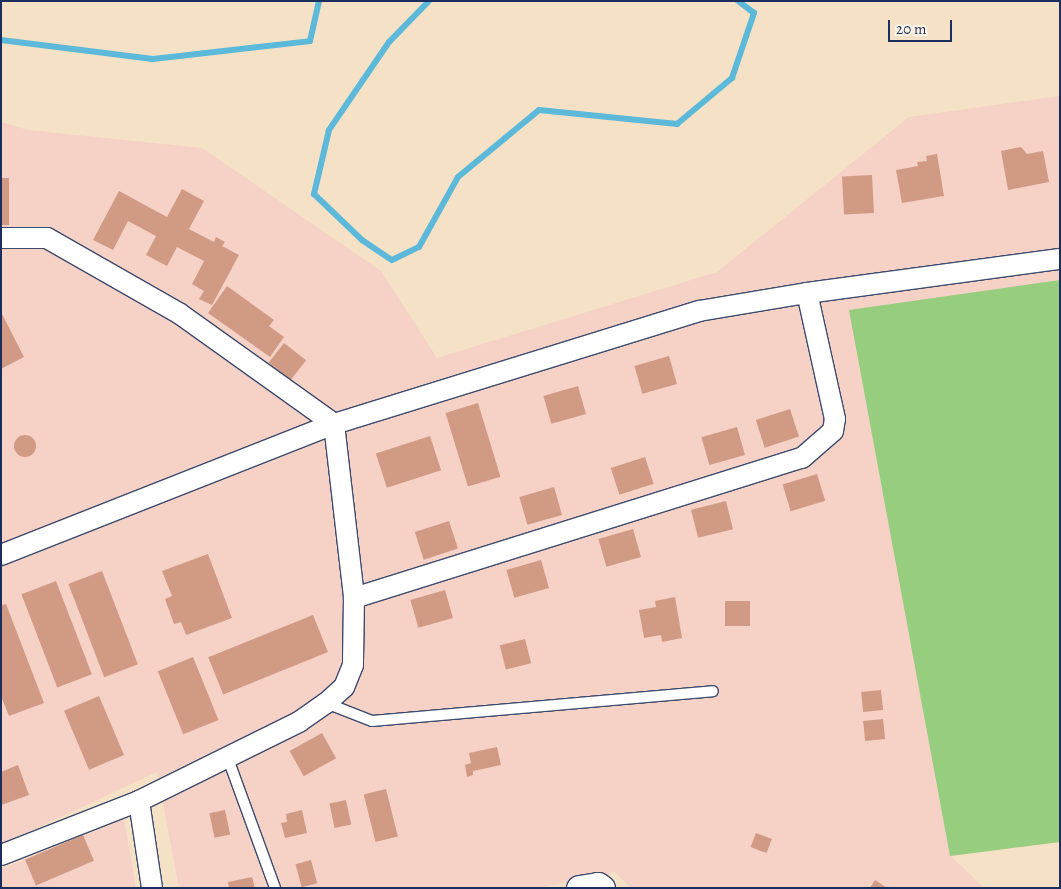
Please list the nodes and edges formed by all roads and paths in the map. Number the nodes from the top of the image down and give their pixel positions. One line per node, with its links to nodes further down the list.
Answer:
1 (1, 238): 4 (street)
2 (1060, 259): 3 (street)
3 (807, 293): 4 (street); 6 (street)
4 (334, 424): 5 (street); 6 (street)
5 (1, 555)
6 (354, 598): 8 (street)
7 (713, 692): 8 (lane)
8 (326, 703): 9 (street)
9 (227, 756): 10 (street); 13 (lane)
10 (139, 801): 11 (street); 12 (street)
11 (1, 855)
12 (152, 888)
13 (275, 888)
14 (579, 888): 15 (street)
15 (602, 888)

